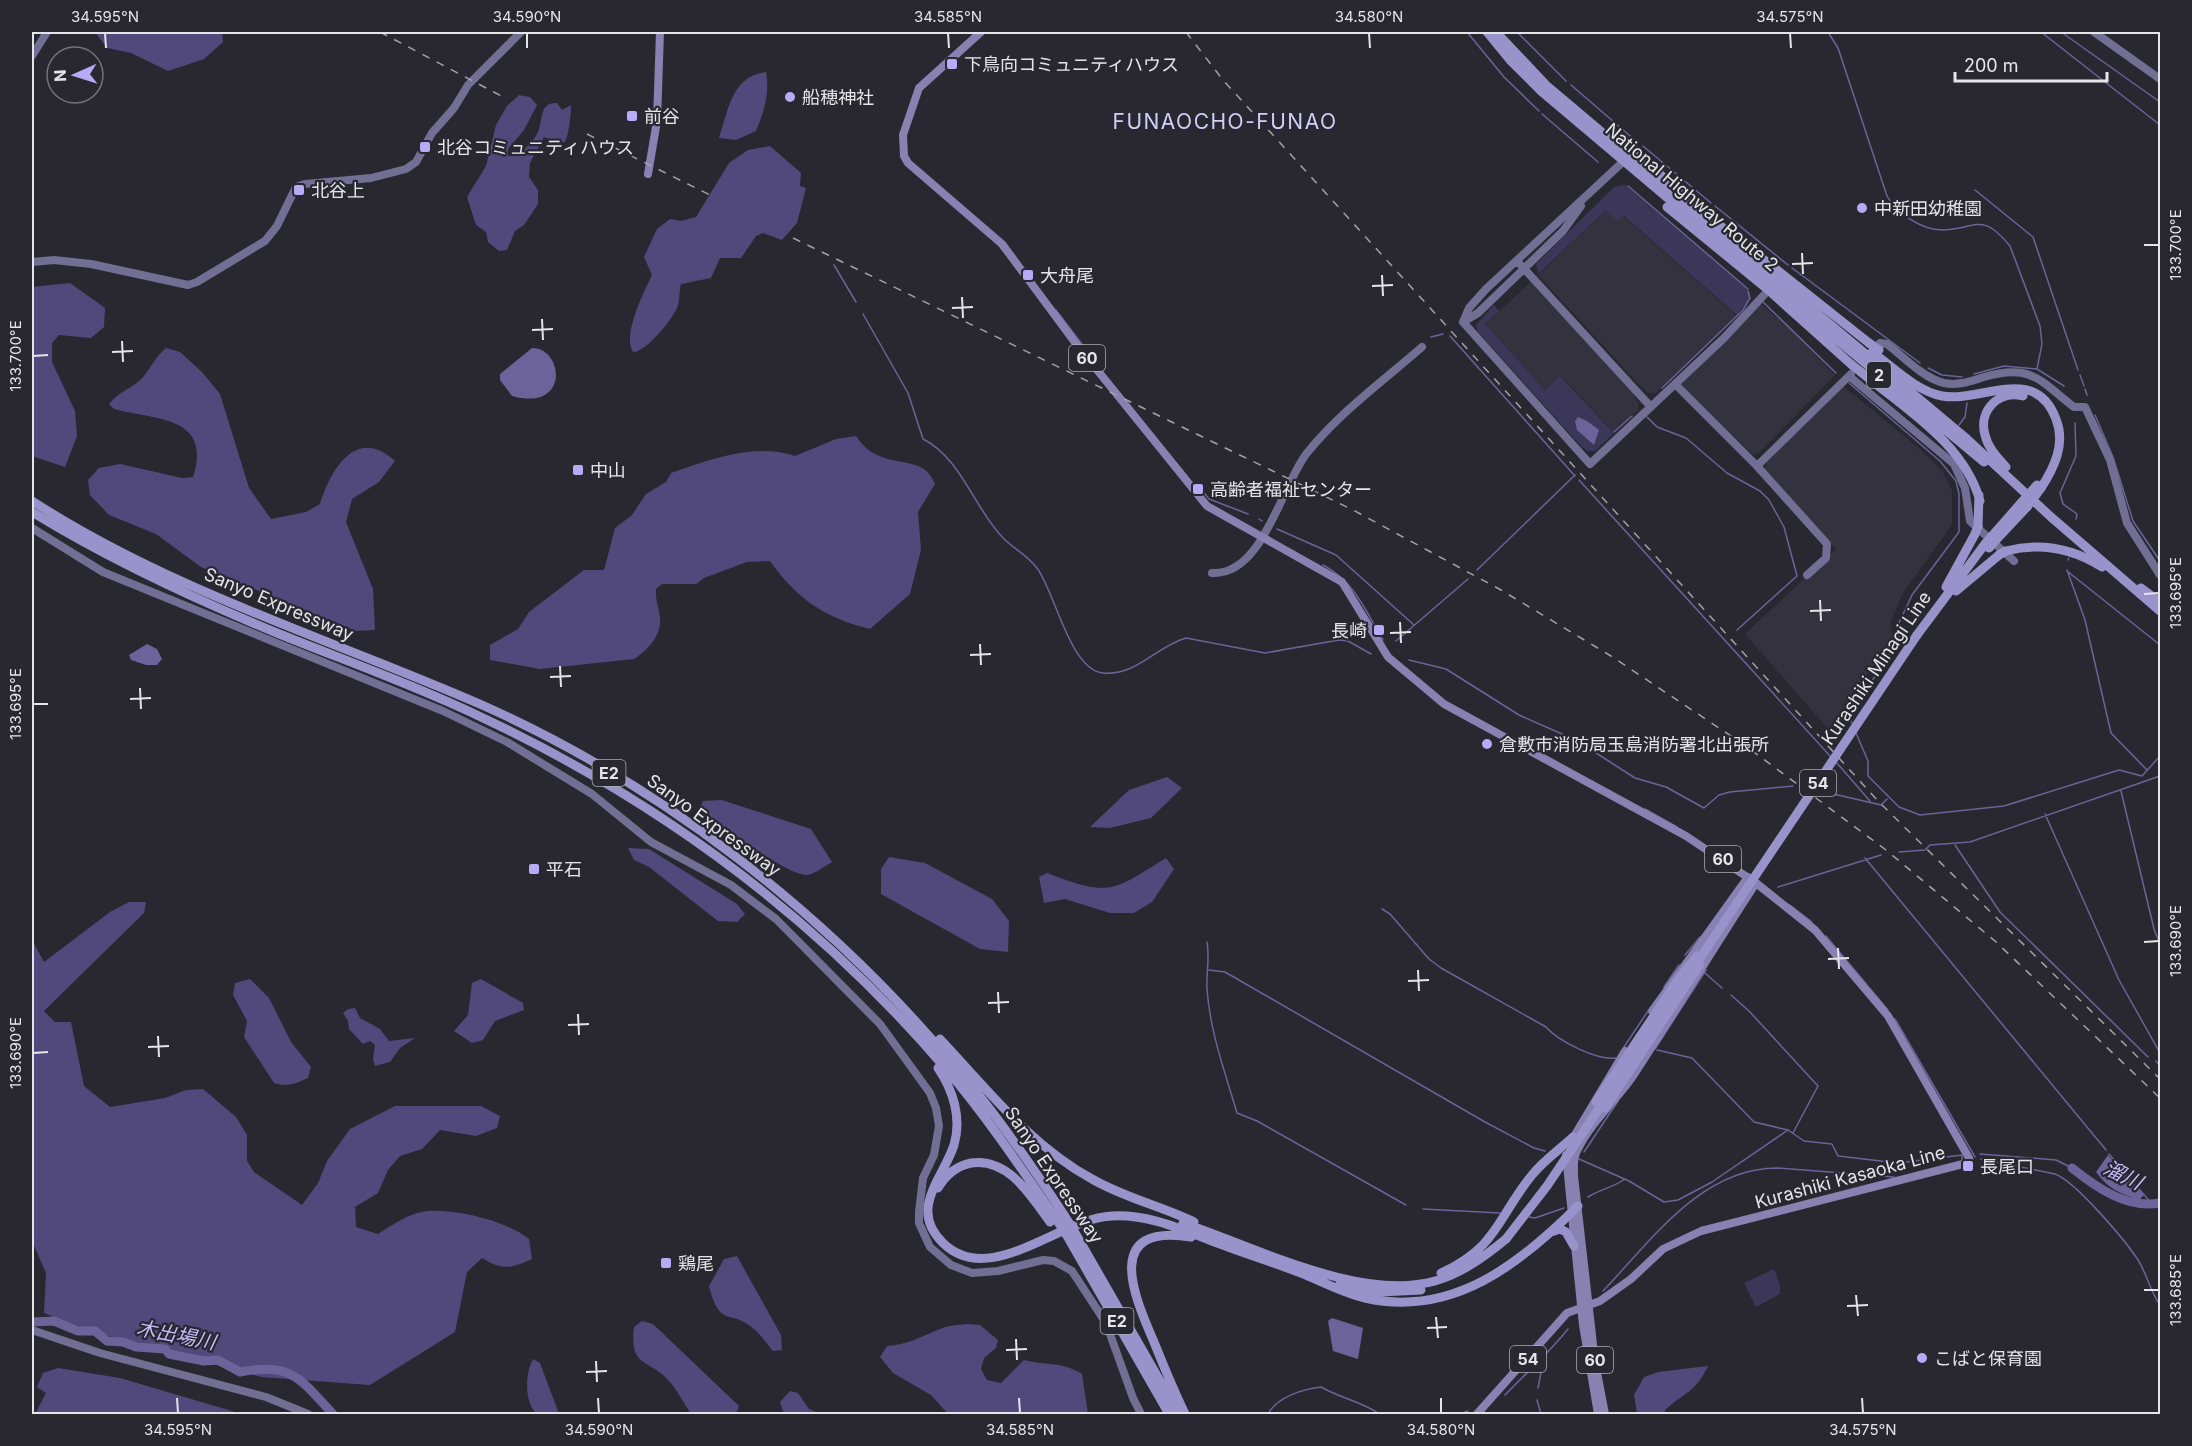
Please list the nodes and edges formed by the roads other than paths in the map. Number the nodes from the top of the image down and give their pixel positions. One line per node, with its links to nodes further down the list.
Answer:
1 (47, 32): 8 (street)
2 (521, 32): 16 (street)
3 (660, 32): 11 (main road)
4 (981, 32): 37 (main road, Kurashiki Kasaoka Line / 60)
5 (1487, 32): 14 (highway, National Highway Route 2 / 2, bridge)
6 (1497, 32): 14 (highway, National Highway Route 2 / 2, bridge)
7 (2094, 32): 9 (street)
8 (32, 56)
9 (2160, 79)
10 (1635, 150): 12 (street); 22 (highway)
11 (648, 174)
12 (1586, 200): 15 (street); 17 (street)
13 (1667, 207): 23 (highway)
14 (1711, 229): 18 (highway, National Highway Route 2 / 2); 28 (highway, National Highway Route 2 / 2)
15 (1517, 261): 17 (street); 20 (street)
16 (32, 262)
17 (1524, 269): 20 (street); 27 (street)
18 (1783, 285): 26 (highway, 54); 31 (highway, National Highway Route 2 / 2)
19 (1764, 295): 25 (street)
20 (1463, 322): 27 (street)
21 (1422, 346): 37 (street)
22 (1874, 347): 26 (highway); 41 (street)
23 (1857, 368): 24 (street); 33 (highway)
24 (1849, 376): 29 (street); 39 (street)
25 (1675, 384): 27 (street); 29 (street)
26 (1941, 395): 30 (highway, 54)
27 (1651, 406)
28 (1946, 430): 33 (highway); 35 (highway, National Highway Route 2 / 2)
29 (1757, 466): 42 (street)
30 (2039, 487): 31 (highway); 46 (highway, Kurashiki Minagi Line / 54, bridge)
31 (2024, 490): 35 (highway, National Highway Route 2 / 2)
32 (32, 501): 50 (highway, Sanyo Expressway / E2)
33 (1980, 501): 46 (highway)
34 (32, 512): 51 (highway, Sanyo Expressway / E2)
35 (2051, 517): 38 (highway, National Highway Route 2 / 2)
36 (32, 528): 72 (street)
37 (1264, 536): 40 (street); 47 (main road, Kurashiki Kasaoka Line / 60)
38 (2077, 540): 43 (highway, National Highway Route 2 / 2); 44 (highway)
39 (2014, 561)
40 (1212, 573)
41 (2160, 575)
42 (1807, 576)
43 (2141, 594): 45 (highway, National Highway Route 2 / 2); 46 (highway, 54)
44 (2160, 602)
45 (2160, 611)
46 (1923, 626): 49 (highway, Kurashiki Minagi Line / 54, bridge)
47 (1748, 877): 48 (main road, Kurashiki Kasaoka Line / 60); 52 (main road)
48 (1756, 883): 53 (main road); 68 (main road, Kurashiki Kasaoka Line / 60)
49 (1718, 931): 52 (highway, 54, bridge); 53 (highway, 54, bridge); 63 (highway, bridge)
50 (868, 972): 60 (highway, Sanyo Expressway / E2); 64 (highway)
51 (914, 1033): 60 (highway, Sanyo Expressway / E2); 64 (highway)
52 (1596, 1102): 54 (main road, 54)
53 (1605, 1108): 57 (main road, 54)
54 (1573, 1137): 55 (main road, 54); 56 (highway)
55 (1566, 1151): 56 (highway); 57 (highway); 59 (main road)
56 (1555, 1153): 67 (highway)
57 (1574, 1160): 58 (main road)
58 (1578, 1206): 59 (highway); 68 (main road)
59 (1570, 1213): 61 (highway); 65 (main road)
60 (1057, 1219): 62 (highway); 62 (highway, Sanyo Expressway / E2, bridge); 64 (highway)
61 (1549, 1233): 65 (highway); 66 (highway)
62 (1067, 1234): 70 (highway, Sanyo Expressway / E2); 70 (highway, Sanyo Expressway / E2)
63 (1506, 1239): 66 (highway); 67 (highway)
64 (1221, 1240): 66 (highway); 67 (highway); 70 (highway)
65 (1574, 1246): 68 (main road)
66 (1305, 1275)
67 (1396, 1286)
68 (1585, 1306): 75 (main road, 54); 76 (main road, 60); 77 (main road, 60)
69 (32, 1330): 71 (street)
70 (1172, 1408): 73 (highway, Sanyo Expressway / E2); 74 (highway)
71 (308, 1414)
72 (1141, 1414)
73 (1179, 1414)
74 (1185, 1414)
75 (1478, 1414)
76 (1598, 1414)
77 (1605, 1414)

